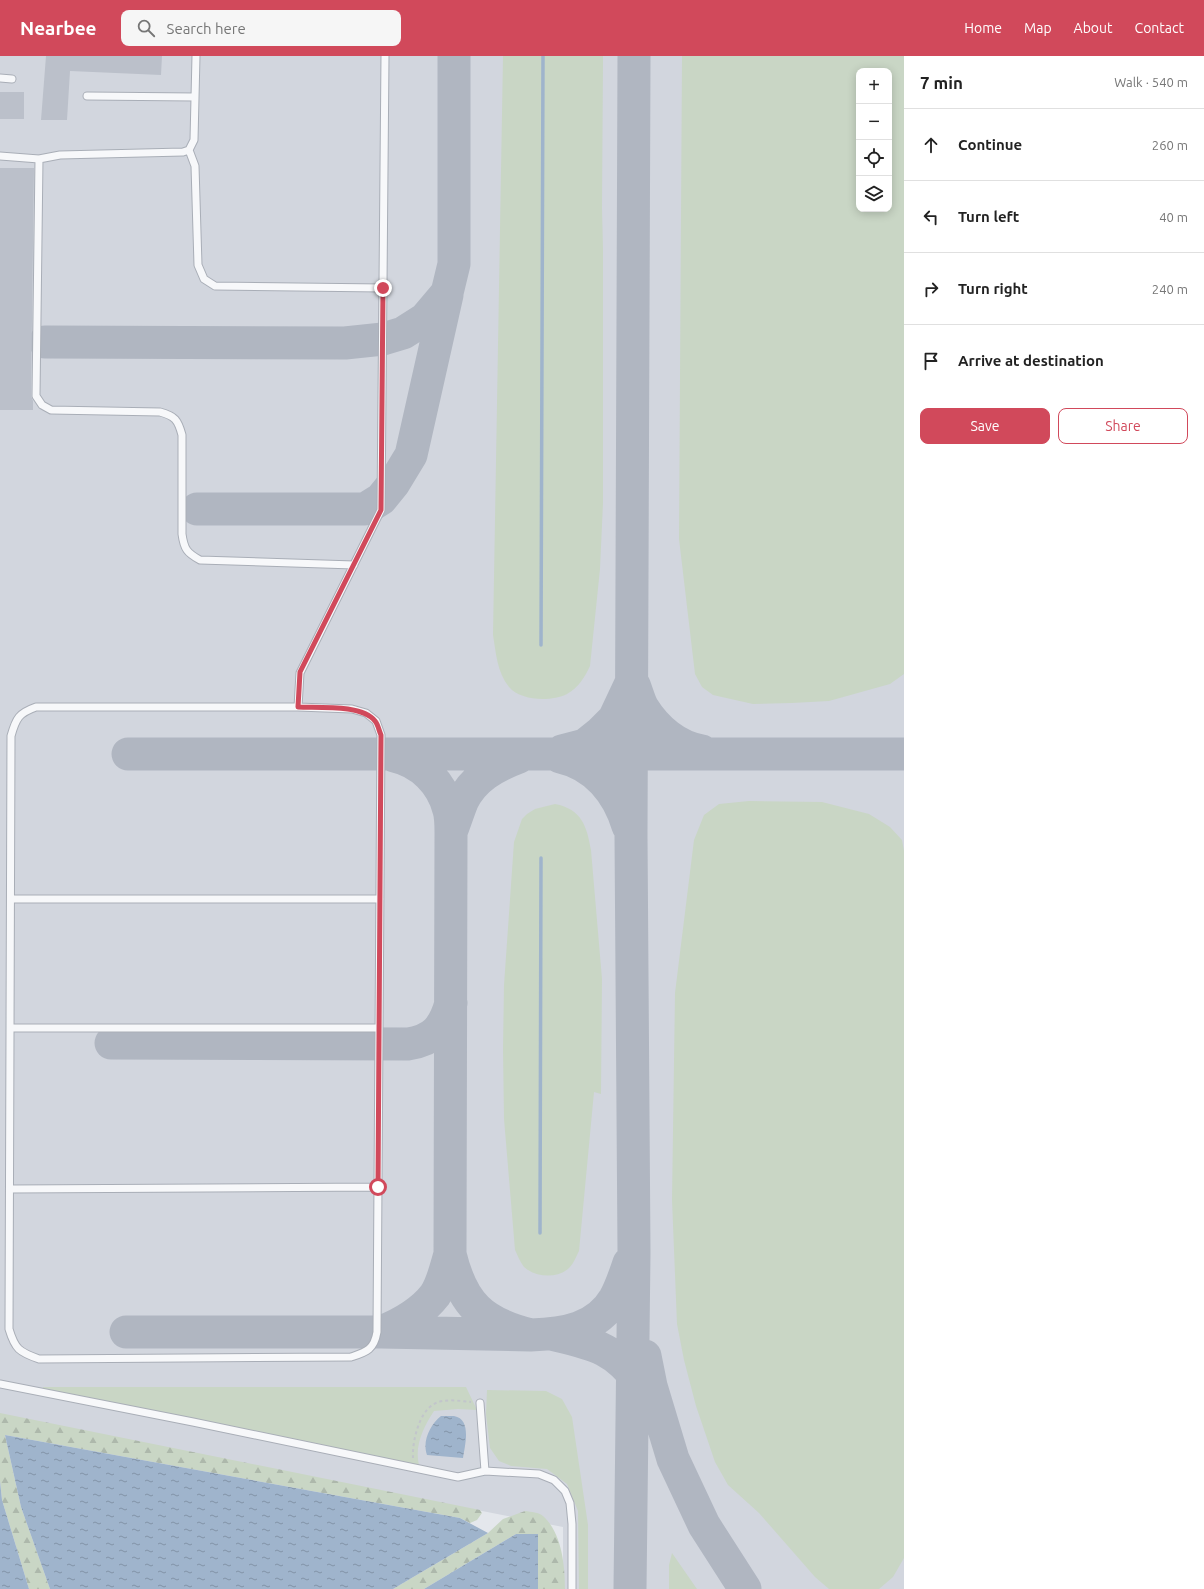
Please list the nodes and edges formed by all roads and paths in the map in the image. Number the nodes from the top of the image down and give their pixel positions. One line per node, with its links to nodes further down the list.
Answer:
1 (196, 56): 6 (lane)
2 (385, 56): 10 (lane)
3 (0, 78): 4 (lane)
4 (12, 79)
5 (87, 96): 6 (lane)
6 (195, 97): 7 (lane)
7 (189, 150): 9 (lane); 10 (lane)
8 (0, 156): 9 (lane)
9 (39, 159): 11 (lane)
10 (383, 288): 11 (lane)
11 (354, 565): 12 (lane)
12 (298, 707): 13 (lane); 14 (lane)
13 (380, 898): 14 (lane); 16 (lane)
14 (11, 899): 15 (lane)
15 (10, 1028): 16 (lane); 18 (lane)
16 (379, 1028): 17 (lane)
17 (378, 1187): 18 (lane); 18 (lane)
18 (10, 1189)
19 (0, 1384): 21 (lane)
20 (480, 1403): 21 (path); 22 (lane)
21 (414, 1468): 22 (lane)
22 (485, 1471): 23 (lane)
23 (572, 1589)

